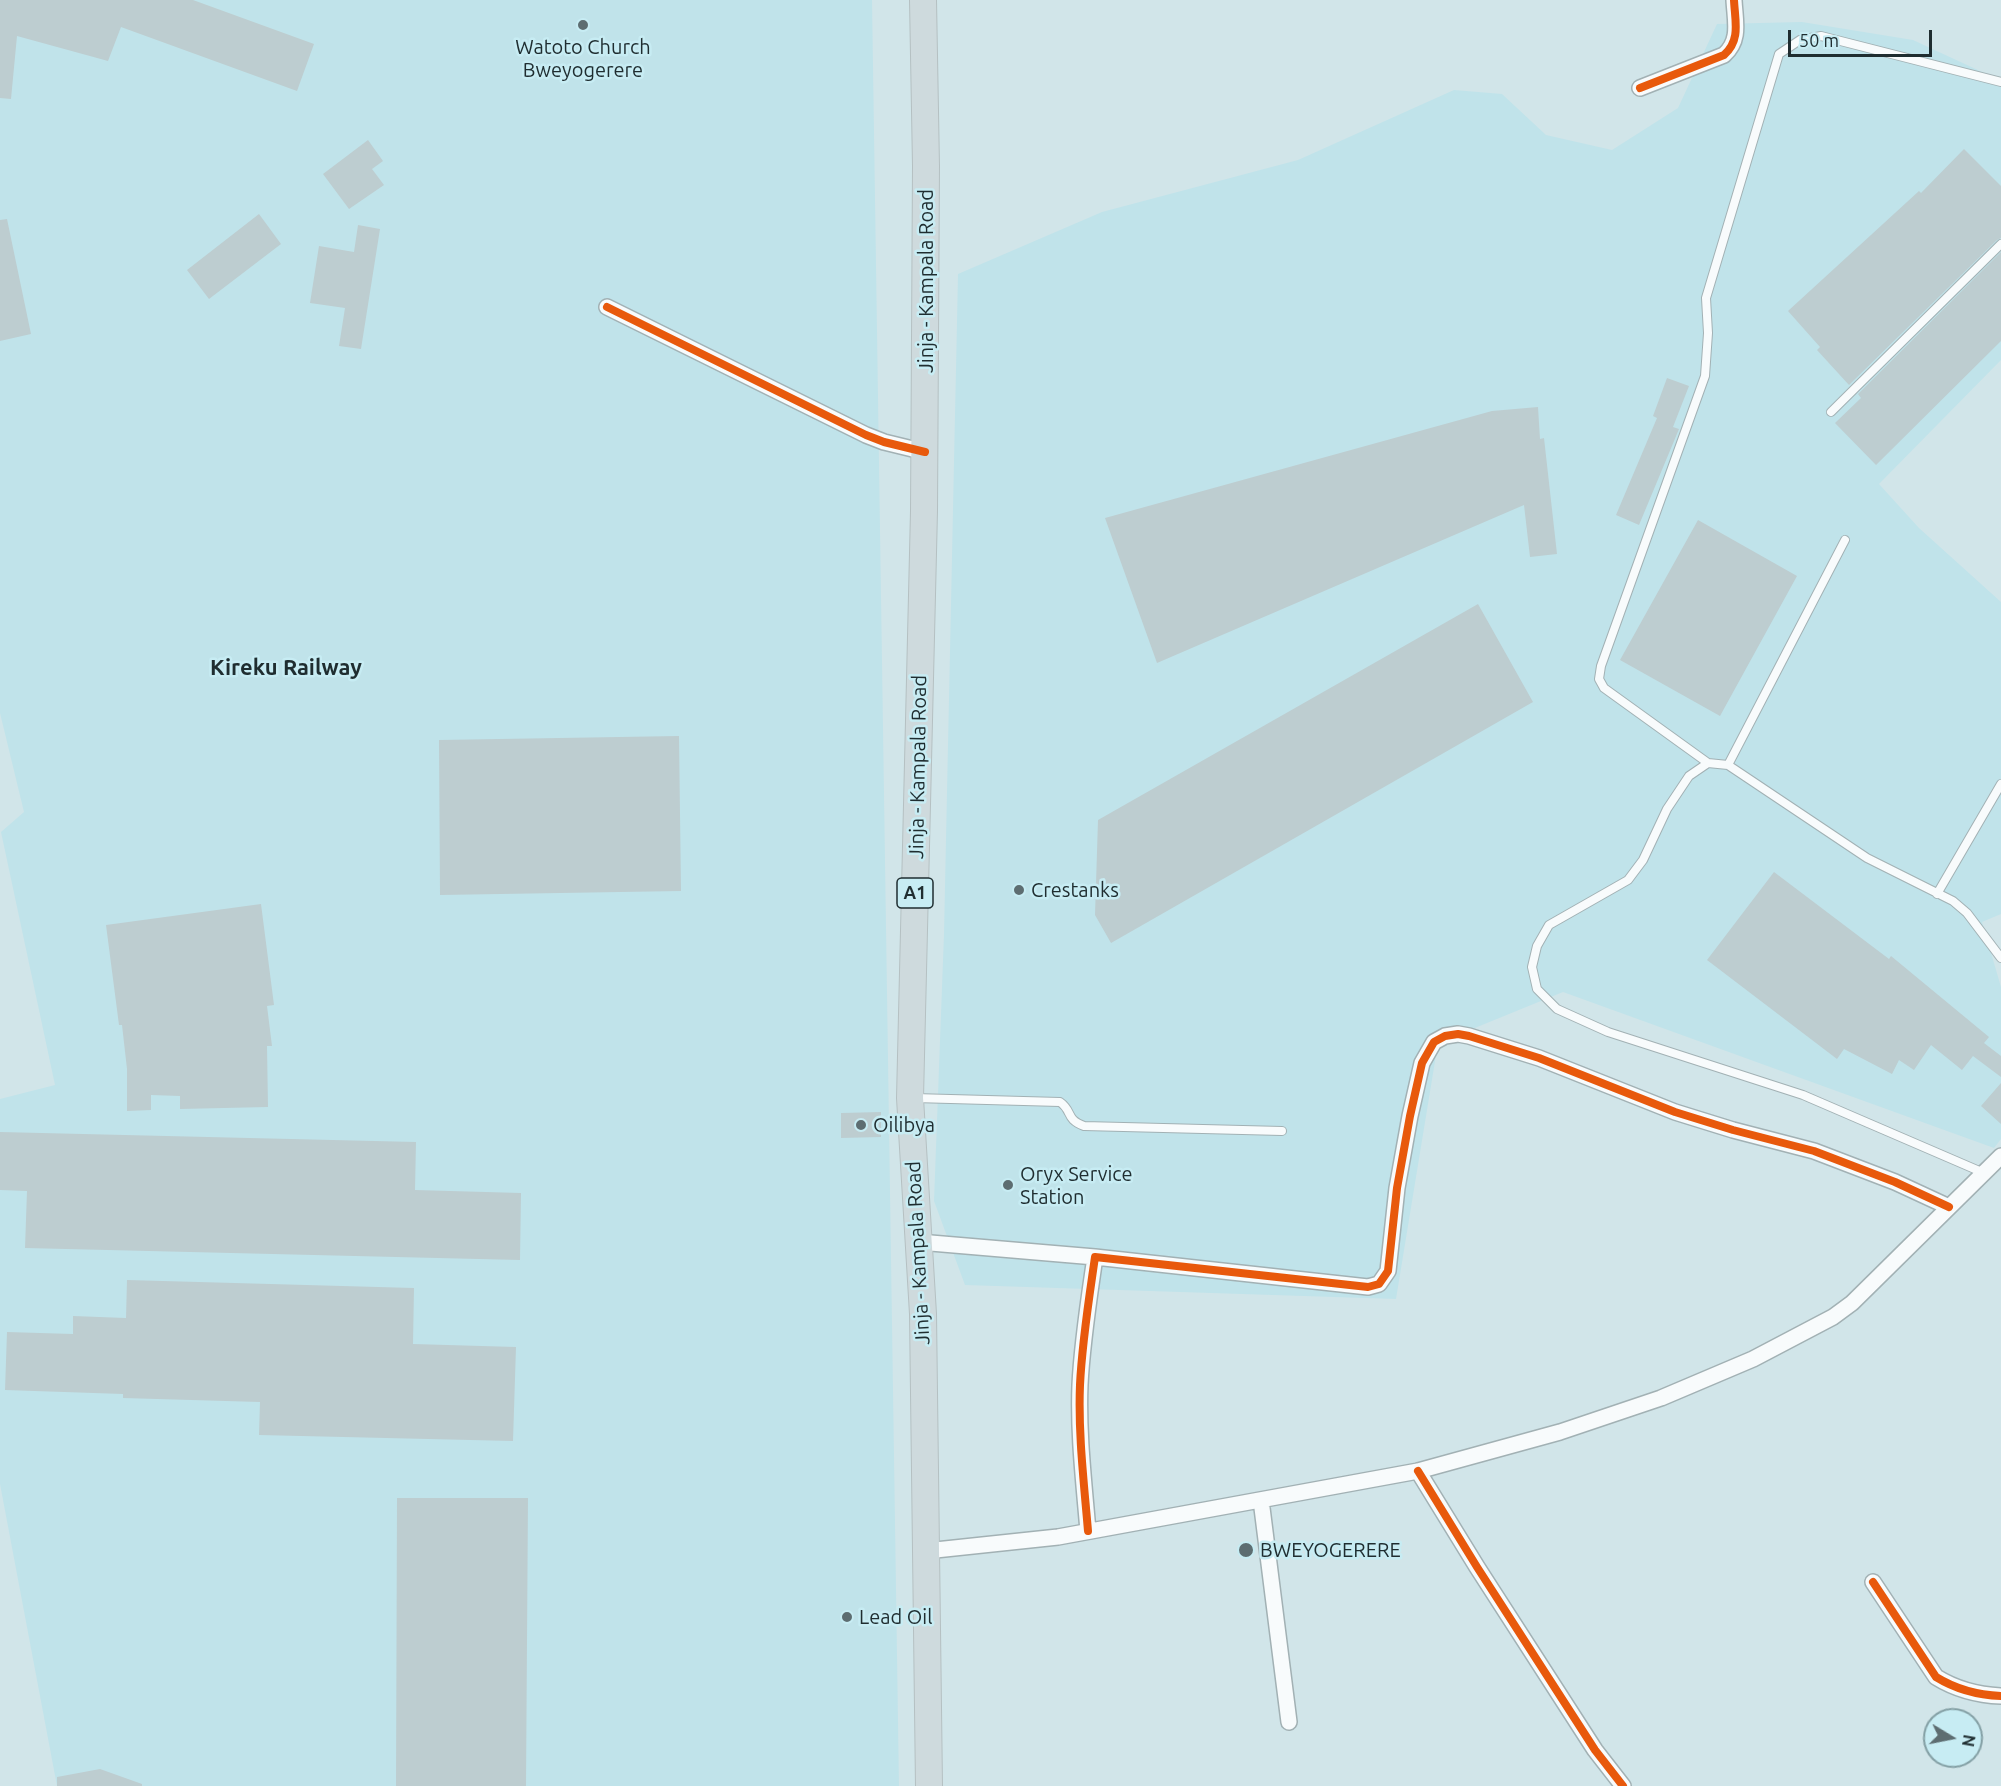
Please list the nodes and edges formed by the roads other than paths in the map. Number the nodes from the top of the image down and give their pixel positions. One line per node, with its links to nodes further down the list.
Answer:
1 (923, 0): 8 (highway, Jinja - Kampala Road / A1)
2 (1734, 0): 4 (street)
3 (2001, 82): 10 (lane)
4 (1640, 87)
5 (2001, 244): 7 (lane)
6 (607, 307): 8 (street)
7 (1831, 412)
8 (925, 452): 15 (highway, Jinja - Kampala Road / A1)
9 (1845, 540): 11 (lane)
10 (1708, 763): 11 (lane); 18 (lane)
11 (1728, 765): 13 (lane)
12 (2001, 784): 13 (lane)
13 (1937, 894): 14 (lane)
14 (2001, 958)
15 (910, 1098): 16 (lane); 20 (highway, Jinja - Kampala Road / A1)
16 (1282, 1131)
17 (2001, 1156): 18 (street)
18 (1984, 1173): 19 (street)
19 (1950, 1207): 21 (street); 22 (street)
20 (919, 1242): 21 (street); 25 (highway, Jinja - Kampala Road / A1)
21 (1095, 1257): 24 (street)
22 (1418, 1472): 23 (street); 30 (street)
23 (1261, 1500): 24 (street); 28 (street)
24 (1088, 1531): 25 (street)
25 (926, 1551): 29 (highway, Jinja - Kampala Road / A1)
26 (1873, 1582): 27 (street)
27 (2001, 1696)
28 (1289, 1722)
29 (928, 1786)
30 (1623, 1786)

